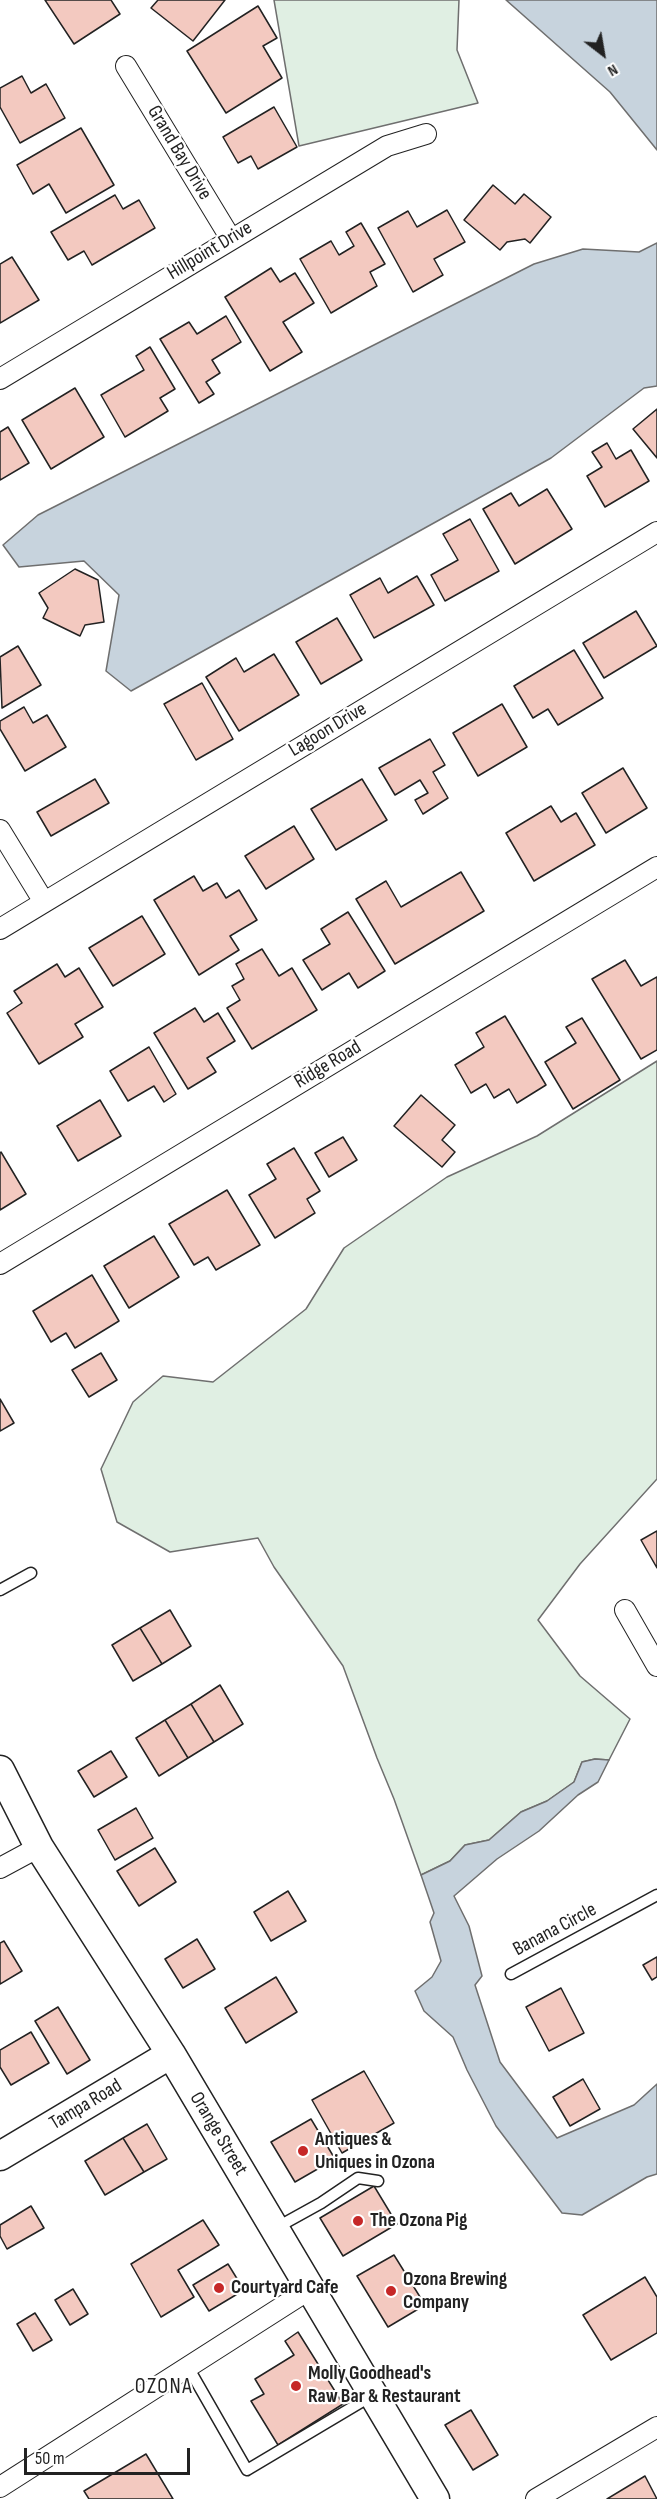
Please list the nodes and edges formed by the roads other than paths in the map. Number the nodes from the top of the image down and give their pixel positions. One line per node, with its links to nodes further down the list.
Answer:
1 (126, 66): 3 (street, Grand Bay Drive)
2 (426, 134): 3 (street, Hillpoint Drive)
3 (231, 239): 4 (street, Hillpoint Drive)
4 (0, 379)
5 (657, 532): 8 (street, Lagoon Drive)
6 (0, 830): 8 (street)
7 (657, 867): 10 (street, Ridge Road)
8 (44, 902): 9 (street, Lagoon Drive)
9 (0, 929)
10 (0, 1264)
11 (31, 1573): 12 (lane)
12 (0, 1590)
13 (625, 1610): 14 (street)
14 (657, 1666)
15 (0, 1770): 16 (street, Orange Street)
16 (39, 1847): 17 (street); 20 (street, Orange Street)
17 (0, 1868)
18 (657, 1895): 19 (lane, Banana Circle)
19 (511, 1974)
20 (171, 2054): 21 (street, Tampa Road); 23 (street, Orange Street)
21 (0, 2156)
22 (378, 2181): 23 (lane)
23 (274, 2229): 24 (street, Orange Street)
24 (310, 2289): 25 (street); 26 (street, Orange Street)
25 (188, 2367): 26 (lane); 28 (street)
26 (373, 2395): 29 (street, Orange Street)
27 (657, 2427): 30 (street)
28 (0, 2487)
29 (435, 2499)
30 (536, 2499)

